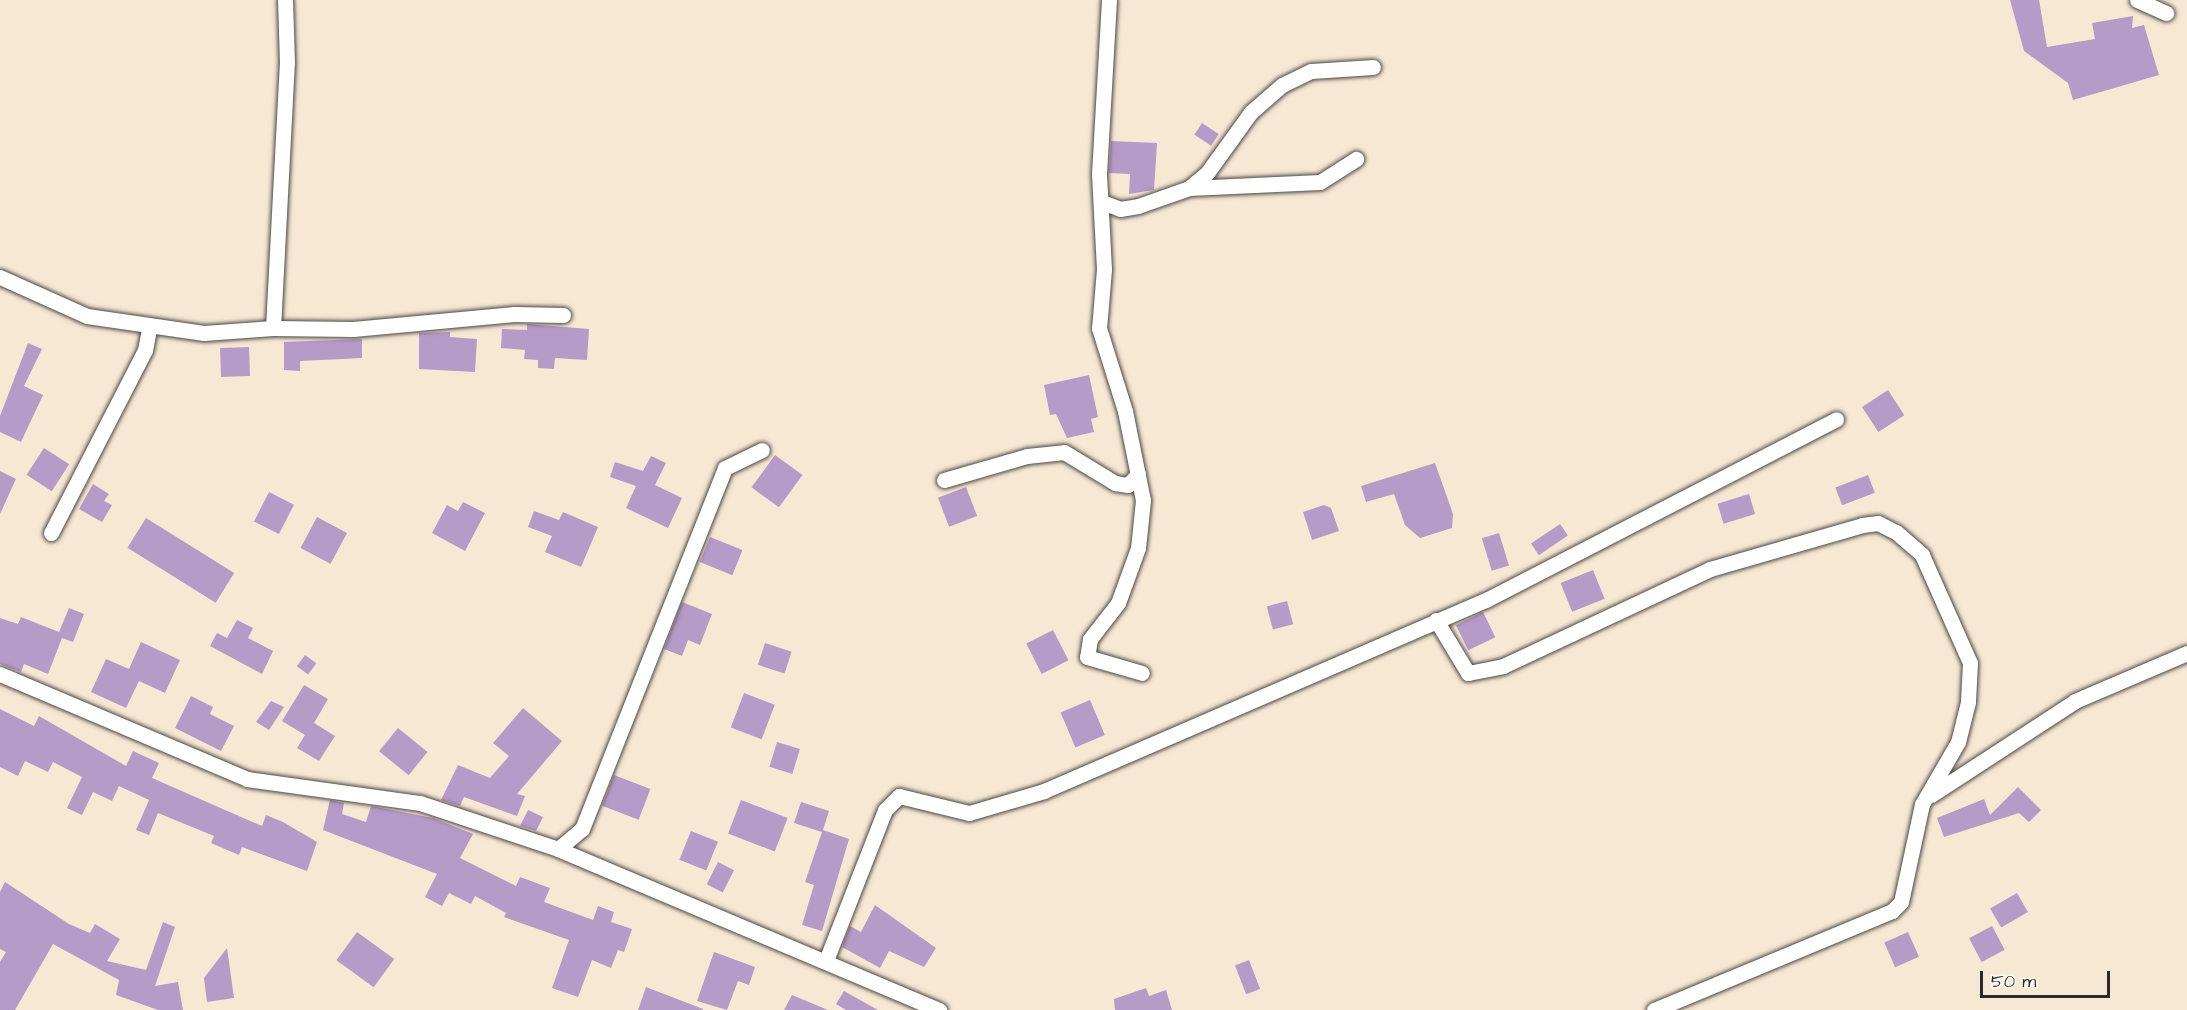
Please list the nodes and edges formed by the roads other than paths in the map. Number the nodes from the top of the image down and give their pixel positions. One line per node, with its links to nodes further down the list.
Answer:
1 (285, 0): 12 (street)
2 (1109, 0): 8 (street)
3 (2137, 0): 4 (street)
4 (2166, 13)
5 (1373, 67): 7 (street)
6 (1356, 159): 7 (street)
7 (1189, 188): 8 (street)
8 (1102, 202): 15 (street)
9 (0, 277): 11 (street)
10 (563, 315): 12 (street)
11 (150, 325): 12 (street); 17 (street)
12 (273, 328)
13 (1836, 419): 18 (street)
14 (762, 450): 23 (street)
15 (1138, 474): 16 (street); 20 (street)
16 (944, 480)
17 (51, 533)
18 (1436, 620): 22 (street); 24 (street)
19 (2187, 653): 22 (street)
20 (1142, 673)
21 (0, 674): 23 (street)
22 (1930, 795): 26 (street)
23 (558, 849): 24 (street)
24 (826, 958): 25 (street)
25 (939, 1010)
26 (1654, 1010)

